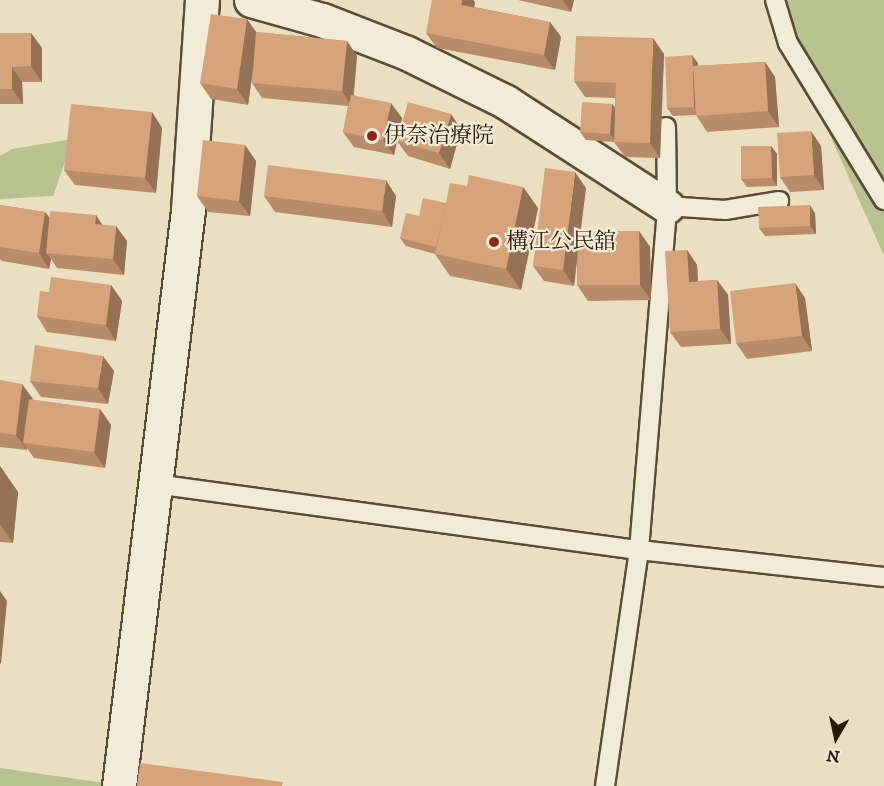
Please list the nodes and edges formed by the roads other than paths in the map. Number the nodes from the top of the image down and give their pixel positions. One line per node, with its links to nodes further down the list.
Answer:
1 (202, 0): 9 (street)
2 (251, 0): 4 (street)
3 (775, 0): 6 (lane)
4 (323, 10): 8 (street)
5 (666, 127): 8 (lane)
6 (884, 200)
7 (778, 201): 8 (lane)
8 (667, 207): 10 (lane)
9 (155, 484): 10 (lane); 12 (street)
10 (639, 550): 11 (lane); 13 (lane)
11 (884, 577)
12 (119, 786)
13 (605, 786)

